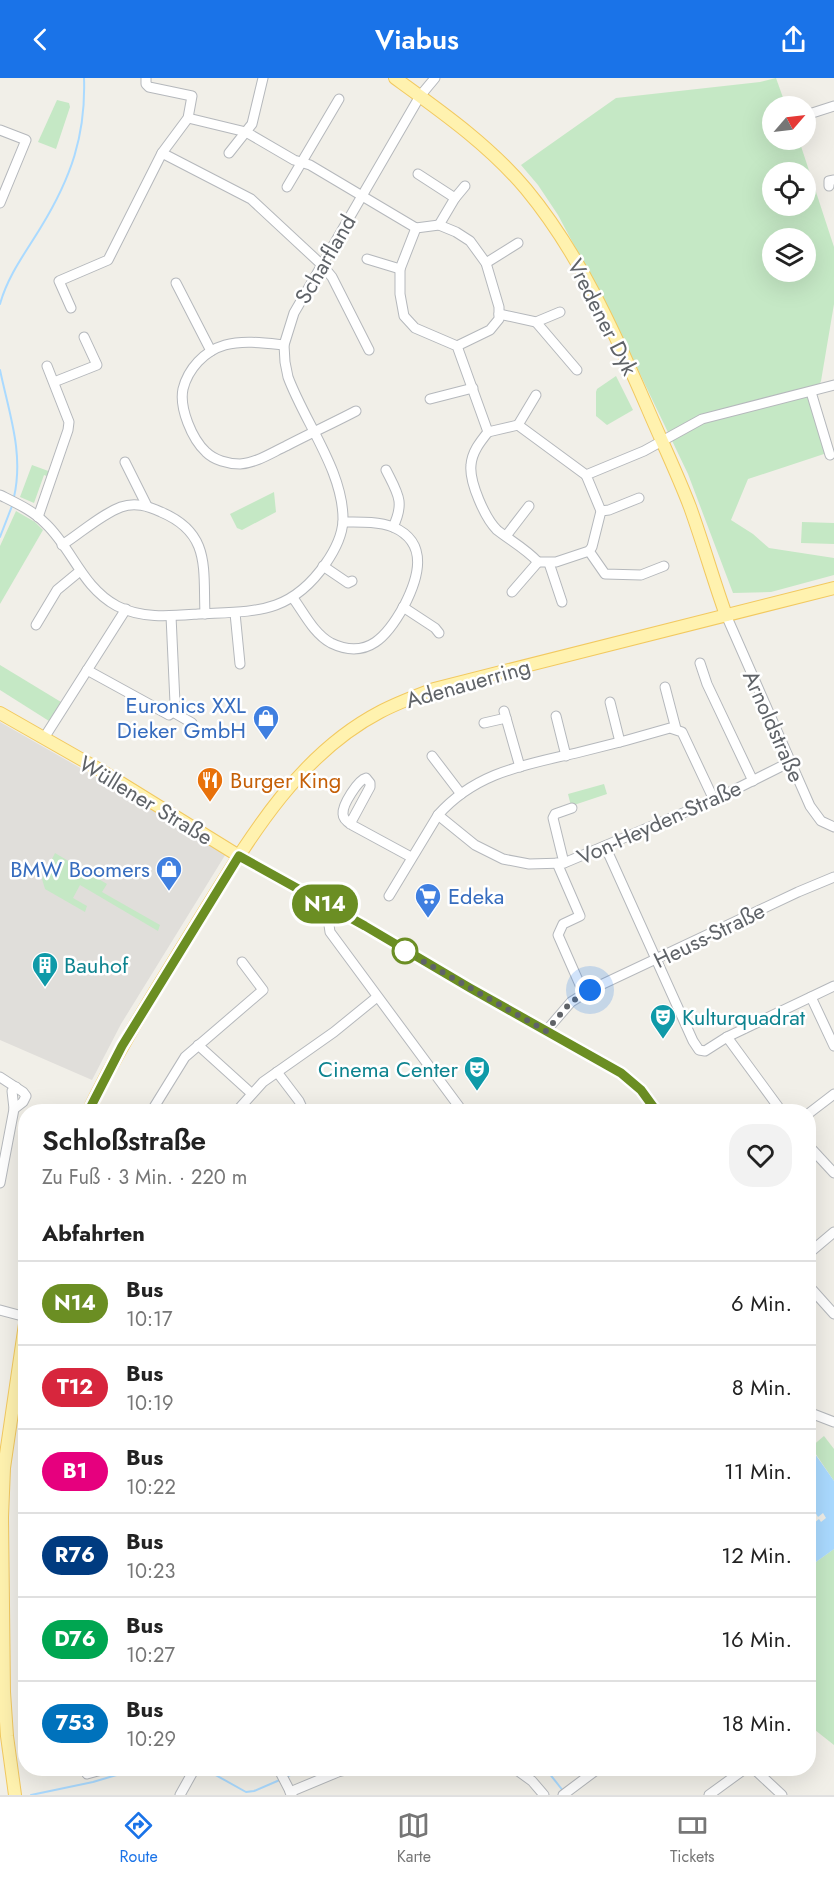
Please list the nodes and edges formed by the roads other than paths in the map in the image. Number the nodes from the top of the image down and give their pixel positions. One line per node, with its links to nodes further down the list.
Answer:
1 (146, 78): 9 (street)
2 (263, 78): 11 (street)
3 (395, 78): 5 (main road, Vredener Dyk)
4 (435, 78): 5 (street, Scharfland)
5 (420, 96): 18 (street, Scharfland); 50 (main road, Vredener Dyk)
6 (339, 99): 14 (street)
7 (834, 106): 8 (street)
8 (816, 112)
9 (188, 118): 11 (street); 12 (street)
10 (0, 130): 20 (street)
11 (246, 132): 13 (street); 14 (street)
12 (162, 153): 26 (street); 29 (street)
13 (229, 153)
14 (301, 163): 17 (street); 18 (street)
15 (418, 174): 19 (street)
16 (465, 186): 19 (street)
17 (287, 187)
18 (362, 196): 22 (street); 26 (street, Scharfland)
19 (455, 198): 21 (street)
20 (0, 203)
21 (439, 225): 22 (street); 25 (street)
22 (416, 228): 27 (street)
23 (518, 243): 25 (street)
24 (367, 260): 27 (street)
25 (486, 263): 31 (street)
26 (322, 265): 34 (street, Scharfland); 36 (street)
27 (400, 269): 35 (street)
28 (176, 283): 37 (street)
29 (71, 308)
30 (560, 312): 32 (street)
31 (499, 314): 32 (street); 35 (street)
32 (536, 322): 39 (street)
33 (84, 337): 40 (street)
34 (284, 345): 37 (street); 49 (street, Scharfland)
35 (459, 349): 42 (street)
36 (369, 350)
37 (211, 351): 49 (street)
38 (47, 366): 40 (street)
39 (577, 370)
40 (54, 382): 60 (street)
41 (834, 385): 43 (street)
42 (473, 388): 45 (street); 48 (street)
43 (811, 392): 50 (street); 51 (street)
44 (536, 395): 47 (street)
45 (430, 399)
46 (356, 411): 49 (street)
47 (518, 425): 48 (street); 54 (street)
48 (488, 432): 63 (street)
49 (313, 433): 61 (street, Scharfland)
50 (662, 441): 54 (street); 80 (main road, Vredener Dyk)
51 (830, 455)
52 (125, 462): 57 (street)
53 (386, 470): 62 (street)
54 (586, 475): 59 (street)
55 (639, 498): 59 (street)
56 (8, 499): 60 (street, Scharfland)
57 (147, 506): 64 (street); 79 (street)
58 (529, 506): 63 (street)
59 (601, 511): 65 (street)
60 (38, 517): 64 (street, Scharfland)
61 (343, 522): 62 (street); 68 (street, Scharfland)
62 (393, 527): 76 (street)
63 (506, 536): 66 (street)
64 (62, 545): 70 (street, Scharfland)
65 (589, 551): 67 (street); 69 (street)
66 (538, 562): 67 (street); 73 (street)
67 (549, 563): 75 (street)
68 (323, 566): 71 (street); 74 (street, Scharfland)
69 (664, 566)
70 (80, 571): 77 (street, Scharfland); 82 (street)
71 (352, 581)
72 (834, 588): 80 (main road, Adenauerring)
73 (512, 592)
74 (292, 598): 76 (street); 78 (street, Scharfland)
75 (562, 602)
76 (403, 607): 83 (street)
77 (126, 609): 81 (street, Scharfland); 86 (street)
78 (235, 613): 79 (street, Scharfland); 85 (street)
79 (205, 614): 81 (street, Scharfland)
80 (726, 615): 99 (street, Arnoldstraße); 109 (main road, Adenauerring)
81 (171, 616): 89 (street)
82 (36, 625)
83 (439, 633)
84 (700, 663): 101 (street, Von-Heyden-Straße)
85 (240, 664)
86 (87, 670): 89 (street); 95 (street)
87 (664, 687): 94 (street)
88 (610, 702): 96 (street)
89 (173, 712): 92 (street)
90 (0, 713): 95 (main road, Wüllener Straße)
91 (556, 716): 98 (street)
92 (192, 723)
93 (484, 723): 100 (street)
94 (676, 729): 96 (street); 103 (street)
95 (44, 738): 109 (main road, Wüllener Straße)
96 (620, 742): 98 (street)
97 (432, 756): 102 (street)
98 (566, 756): 100 (street)
99 (790, 762): 101 (street, Von-Heyden-Straße); 107 (street, Arnoldstraße)
100 (520, 767): 102 (street)
101 (753, 781): 103 (street, Von-Heyden-Straße)
102 (461, 794): 105 (street)
103 (714, 800): 108 (street, Von-Heyden-Straße)
104 (572, 808): 111 (street, Von-Heyden-Straße)
105 (438, 815): 110 (street); 111 (street, Von-Heyden-Straße)
106 (350, 824): 110 (street)
107 (834, 826)
108 (605, 846): 111 (street, Von-Heyden-Straße); 115 (street)
109 (239, 856): 114 (street, Wüllener Straße); 130 (main road, Adenauerring)
110 (411, 857): 113 (street)
111 (561, 863): 118 (street)
112 (834, 877): 115 (street, Heuss-Straße)
113 (389, 896)
114 (333, 908): 119 (street); 121 (street, Wüllener Straße)
115 (656, 960): 118 (street, Heuss-Straße); 122 (street)
116 (242, 962): 123 (street)
117 (834, 986): 120 (street)
118 (584, 994): 121 (street, Heuss-Straße)
119 (377, 997): 125 (street); 134 (street)
120 (811, 997): 122 (street); 124 (street)
121 (546, 1031): 135 (street, Wüllener Straße)
122 (727, 1037): 136 (street)
123 (198, 1045): 127 (street); 131 (street)
124 (834, 1046)
125 (277, 1072): 127 (street); 133 (street)
126 (0, 1077): 129 (street)
127 (251, 1093): 132 (street)
128 (834, 1094): 138 (street)
129 (20, 1104)
130 (92, 1104)
131 (156, 1104)
132 (242, 1104)
133 (300, 1104)
134 (457, 1104)
135 (651, 1104)
136 (776, 1104)
137 (18, 1106): 141 (street)
138 (816, 1108)
139 (816, 1154): 140 (street)
140 (834, 1173)
141 (0, 1183)
142 (834, 1232): 143 (street)
143 (816, 1247)
144 (816, 1294): 146 (street)
145 (0, 1310): 147 (street)
146 (834, 1314)
147 (18, 1315)
148 (18, 1372): 159 (main road)
149 (816, 1415): 150 (street)
150 (834, 1422)
151 (191, 1776): 160 (street)
152 (282, 1776): 158 (street)
153 (328, 1776): 158 (street)
154 (526, 1776): 161 (street)
155 (589, 1776): 162 (street)
156 (735, 1776): 163 (street)
157 (762, 1776): 164 (street)
158 (289, 1791)
159 (15, 1795)
160 (180, 1795)
161 (544, 1795)
162 (563, 1795)
163 (709, 1795)
164 (782, 1795)

